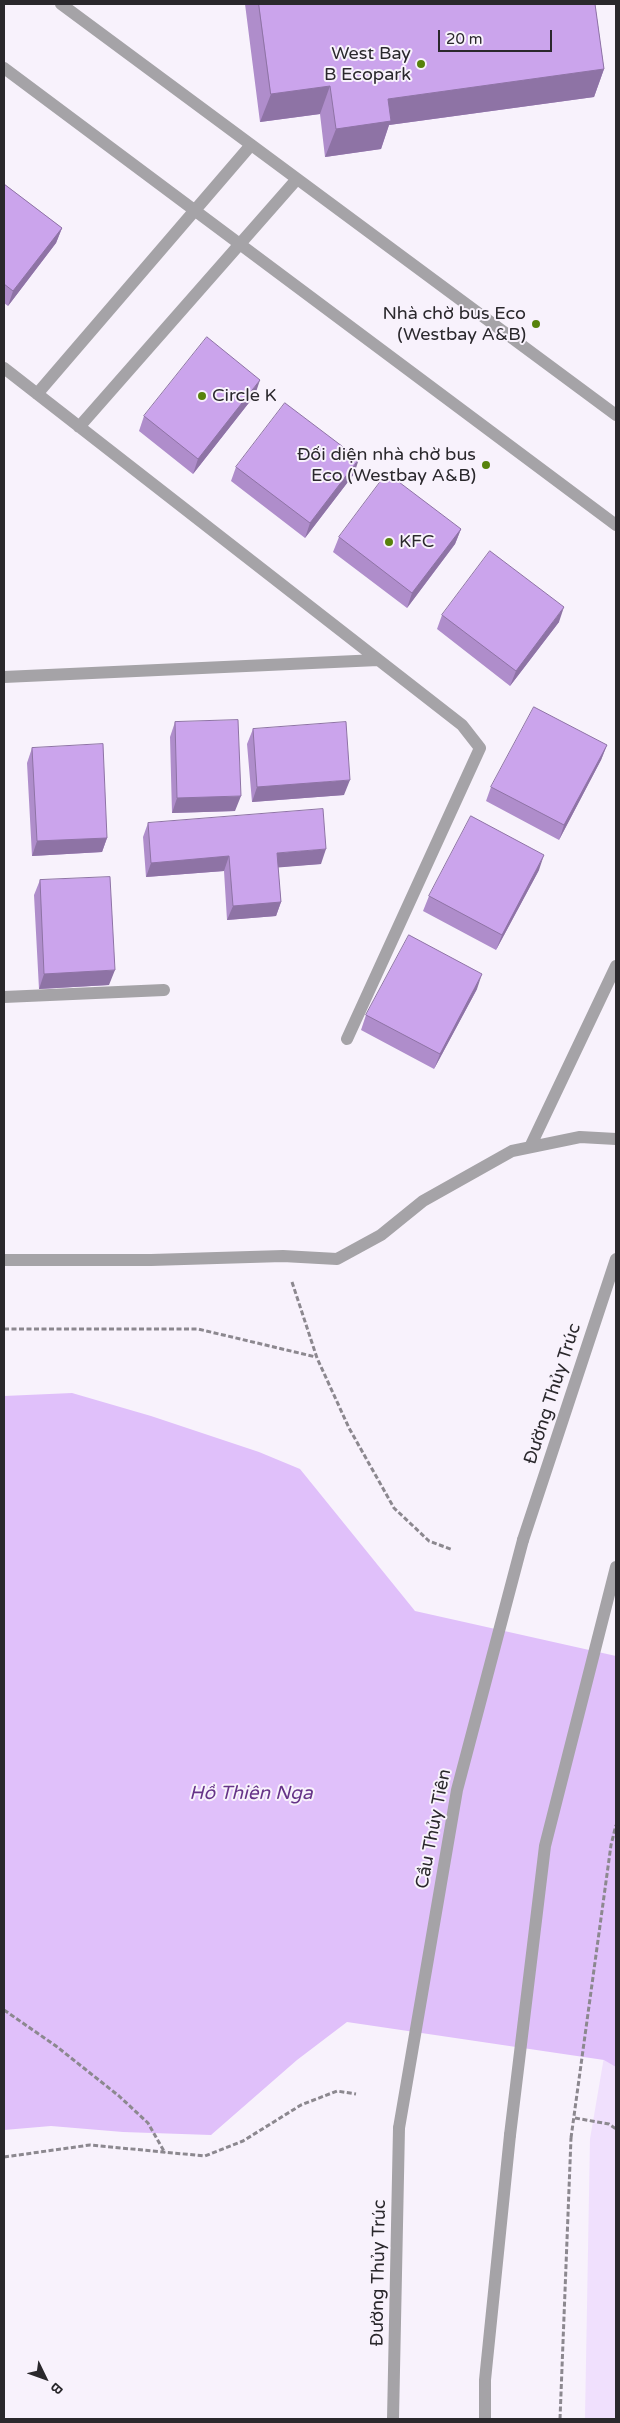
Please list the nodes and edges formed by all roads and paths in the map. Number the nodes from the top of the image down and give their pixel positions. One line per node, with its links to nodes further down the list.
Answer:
1 (61, 4): 3 (street)
2 (4, 68): 5 (street)
3 (251, 145): 4 (street); 5 (street)
4 (297, 179): 6 (street); 9 (street)
5 (194, 210): 6 (street); 8 (street)
6 (239, 244): 10 (street); 11 (street)
7 (4, 368): 8 (street)
8 (37, 394): 10 (street)
9 (616, 415)
10 (79, 428): 12 (street)
11 (616, 525)
12 (378, 660): 13 (street); 17 (street)
13 (4, 677)
14 (616, 966): 19 (street)
15 (164, 990): 16 (street)
16 (4, 997)
17 (347, 1039)
18 (616, 1139): 19 (street)
19 (530, 1147): 20 (street)
20 (283, 1256): 22 (street); 24 (path)
21 (616, 1259): 25 (street, Đường Thủy Trúc)
22 (4, 1260)
23 (4, 1330): 24 (path)
24 (317, 1358): 26 (path)
25 (523, 1540): 32 (street, Cầu Thủy Tiên, bridge)
26 (453, 1550)
27 (616, 1567): 37 (street, bridge)
28 (616, 1825): 38 (path, bridge)
29 (4, 2010): 34 (path)
30 (356, 2094): 34 (path)
31 (575, 2118): 33 (path)
32 (399, 2128): 36 (street, Đường Thủy Trúc)
33 (616, 2128)
34 (165, 2154): 35 (path)
35 (4, 2157)
36 (393, 2419)
37 (485, 2419)
38 (560, 2419)

